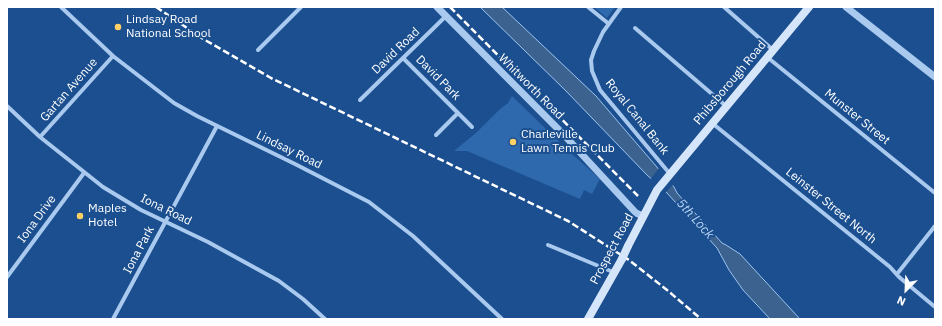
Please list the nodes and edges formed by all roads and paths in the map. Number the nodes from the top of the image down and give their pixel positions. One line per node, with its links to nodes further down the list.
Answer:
1 (61, 7): 14 (street, Lindsay Road)
2 (301, 7): 12 (street)
3 (437, 7): 9 (street, Whitworth Road)
4 (588, 7): 10 (street)
5 (621, 7): 10 (street, Royal Canal Bank)
6 (724, 7): 13 (street)
7 (809, 7): 13 (main road, Phibsborough Road)
8 (846, 7): 17 (street)
9 (446, 16): 16 (street, David Road); 31 (street, Whitworth Road)
10 (609, 24): 28 (street, Royal Canal Bank)
11 (635, 28): 20 (street)
12 (258, 50)
13 (773, 50): 15 (main road, Phibsborough Road)
14 (113, 56): 23 (street, Lindsay Road); 26 (street, Gartan Avenue)
15 (767, 57): 20 (main road, Phibsborough Road); 30 (street, Munster Street)
16 (403, 58): 18 (street, David Road); 21 (street, David Park)
17 (935, 77)
18 (360, 100)
19 (7, 106): 26 (street, Iona Road)
20 (726, 106): 22 (main road, Phibsborough Road)
21 (458, 113): 24 (street, David Park); 25 (street, David Park)
22 (712, 123): 28 (main road, Phibsborough Road); 36 (street, Leinster Street North)
23 (217, 126): 32 (street, Iona Park); 41 (street, Lindsay Road)
24 (472, 127)
25 (436, 135)
26 (40, 138): 27 (street, Iona Road)
27 (84, 173): 32 (street, Iona Road); 37 (street, Iona Drive)
28 (670, 174): 29 (main road, Phibsborough Road)
29 (657, 190): 31 (main road, Prospect Road)
30 (935, 193)
31 (643, 216): 35 (main road, Prospect Road, bridge)
32 (166, 221): 39 (street, Iona Park); 40 (street, Iona Road)
33 (935, 226): 36 (street)
34 (548, 245): 35 (street)
35 (613, 272): 42 (main road, Prospect Road)
36 (898, 274): 38 (street, Leinster Street North)
37 (7, 277)
38 (935, 306)
39 (113, 319)
40 (325, 319)
41 (502, 319)
42 (588, 319)

